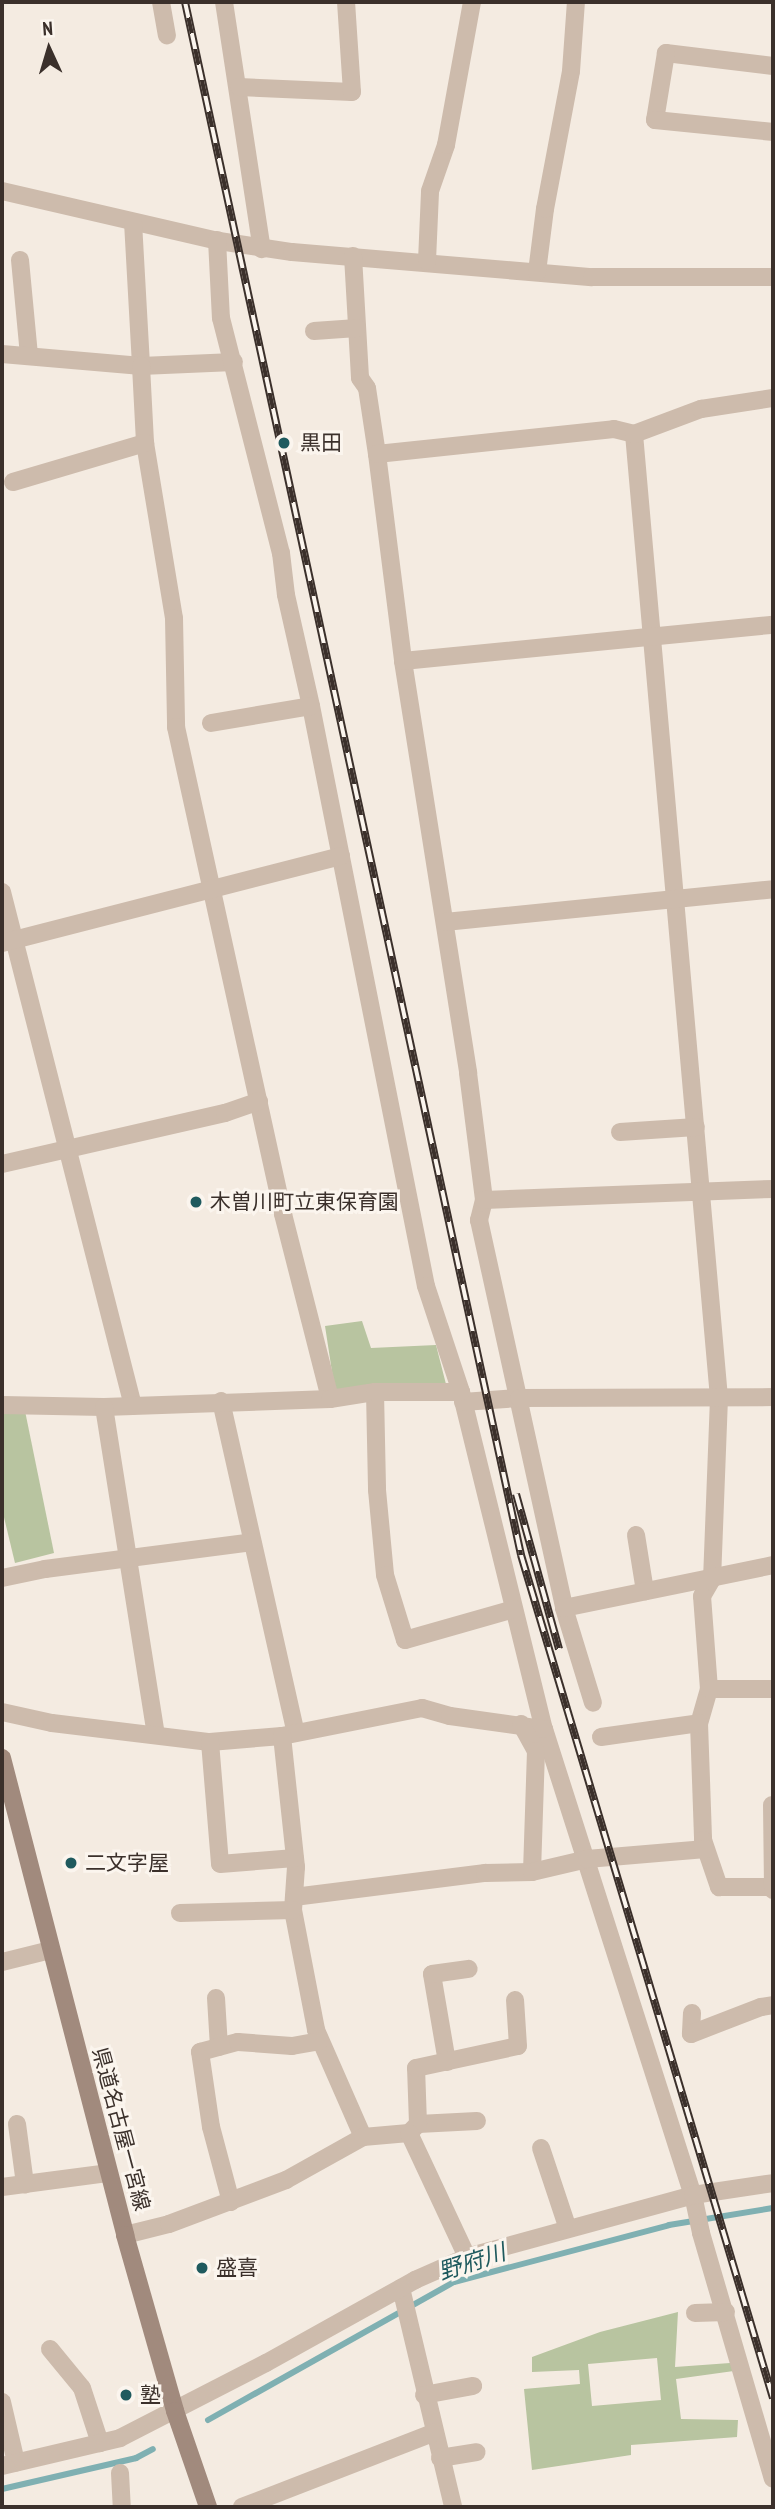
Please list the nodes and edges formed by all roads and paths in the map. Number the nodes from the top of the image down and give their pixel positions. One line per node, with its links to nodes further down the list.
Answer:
1 (160, 2): 6 (street)
2 (224, 2): 8 (street)
3 (346, 2): 8 (street)
4 (472, 2): 16 (street)
5 (576, 2): 17 (street)
6 (167, 35)
7 (773, 66): 9 (street)
8 (239, 87): 13 (street)
9 (773, 132)
10 (2, 191): 11 (street)
11 (133, 222): 12 (street); 24 (street)
12 (217, 240): 13 (street); 23 (street)
13 (262, 249): 14 (street)
14 (354, 256): 16 (street); 19 (street)
15 (20, 260): 22 (street)
16 (427, 261): 17 (street)
17 (537, 272): 18 (street)
18 (773, 277)
19 (357, 328): 20 (street); 28 (street)
20 (314, 331)
21 (2, 354): 22 (street)
22 (29, 356): 24 (street)
23 (234, 362): 24 (street); 33 (street)
24 (141, 366): 27 (street)
25 (773, 398): 26 (street)
26 (634, 434): 28 (street); 31 (street)
27 (145, 443): 29 (street); 36 (street)
28 (377, 454): 32 (street)
29 (13, 482)
30 (773, 625): 31 (street)
31 (652, 638): 32 (street); 39 (street)
32 (403, 661): 40 (street)
33 (311, 706): 34 (street); 35 (street)
34 (211, 723)
35 (341, 856): 36 (street); 51 (street)
36 (211, 888): 41 (street); 42 (street)
37 (773, 889): 39 (street)
38 (2, 891): 41 (street)
39 (676, 898): 40 (street); 43 (street)
40 (445, 922): 49 (street)
41 (8, 941): 45 (street)
42 (259, 1101): 45 (street); 55 (street)
43 (696, 1127): 44 (street); 48 (street)
44 (620, 1132)
45 (67, 1149): 46 (street); 58 (street)
46 (2, 1164)
47 (773, 1189): 48 (street)
48 (702, 1192): 49 (street); 54 (street)
49 (484, 1200): 53 (street)
50 (375, 1392): 51 (street); 55 (street); 68 (street)
51 (462, 1397): 53 (street); 68 (street)
52 (773, 1397): 54 (street)
53 (519, 1398): 54 (street); 67 (street)
54 (719, 1398): 65 (street)
55 (331, 1399): 56 (street)
56 (221, 1401): 58 (street); 61 (street)
57 (2, 1405): 59 (street)
58 (133, 1406): 59 (street)
59 (104, 1407): 62 (street)
60 (636, 1535): 66 (street)
61 (253, 1542): 62 (street); 77 (street)
62 (128, 1559): 64 (street); 76 (street)
63 (773, 1564): 65 (street)
64 (2, 1578)
65 (712, 1579): 66 (street); 69 (street)
66 (645, 1591): 67 (street)
67 (564, 1608): 71 (street)
68 (514, 1609): 75 (street)
69 (709, 1689): 70 (street); 73 (street)
70 (773, 1689)
71 (593, 1703)
72 (2, 1712): 76 (street)
73 (699, 1723): 78 (street); 82 (street)
74 (521, 1724): 75 (street); 77 (street); 85 (street)
75 (544, 1728): 84 (street)
76 (156, 1734): 79 (street)
77 (289, 1735): 79 (street); 83 (street)
78 (601, 1737)
79 (210, 1742): 83 (street)
80 (2, 1758): 89 (main road, 県道名古屋一宮線)
81 (772, 1805): 86 (street)
82 (706, 1849): 84 (street); 86 (street)
83 (296, 1858): 87 (street)
84 (587, 1859): 85 (street); 108 (street)
85 (532, 1872): 87 (street)
86 (773, 1888)
87 (294, 1903): 88 (street); 96 (street)
88 (180, 1913)
89 (51, 1950): 90 (street); 104 (main road, 県道名古屋一宮線)
90 (2, 1962)
91 (469, 1969): 98 (street)
92 (216, 1998): 97 (street)
93 (515, 2000): 98 (street)
94 (773, 2005): 95 (street)
95 (692, 2013)
96 (320, 2041): 97 (street); 102 (street)
97 (219, 2047): 109 (street)
98 (447, 2062): 101 (street)
99 (477, 2121): 101 (street)
100 (18, 2124): 106 (street)
101 (413, 2129): 102 (street); 112 (street)
102 (363, 2137): 109 (street)
103 (541, 2148): 110 (street)
104 (109, 2173): 106 (street); 111 (main road, 県道名古屋一宮線)
105 (773, 2183): 108 (street)
106 (25, 2184): 107 (street)
107 (2, 2187)
108 (694, 2199): 110 (street); 114 (street)
109 (232, 2202): 111 (street)
110 (568, 2229): 112 (street)
111 (125, 2235): 120 (main road, 県道名古屋一宮線)
112 (467, 2257): 113 (street)
113 (401, 2292): 118 (street); 120 (street)
114 (726, 2312): 115 (street); 127 (street)
115 (695, 2313)
116 (50, 2349): 122 (street)
117 (473, 2386): 118 (street)
118 (424, 2395): 121 (street)
119 (2, 2402): 125 (street)
120 (175, 2411): 122 (street); 129 (main road, 県道名古屋一宮線)
121 (433, 2433): 124 (street); 130 (street)
122 (100, 2444): 125 (street)
123 (477, 2452): 124 (street)
124 (440, 2458): 131 (street)
125 (9, 2464)
126 (120, 2473): 128 (street)
127 (773, 2479)
128 (122, 2507)
129 (208, 2507)
130 (242, 2507)
131 (453, 2507)

